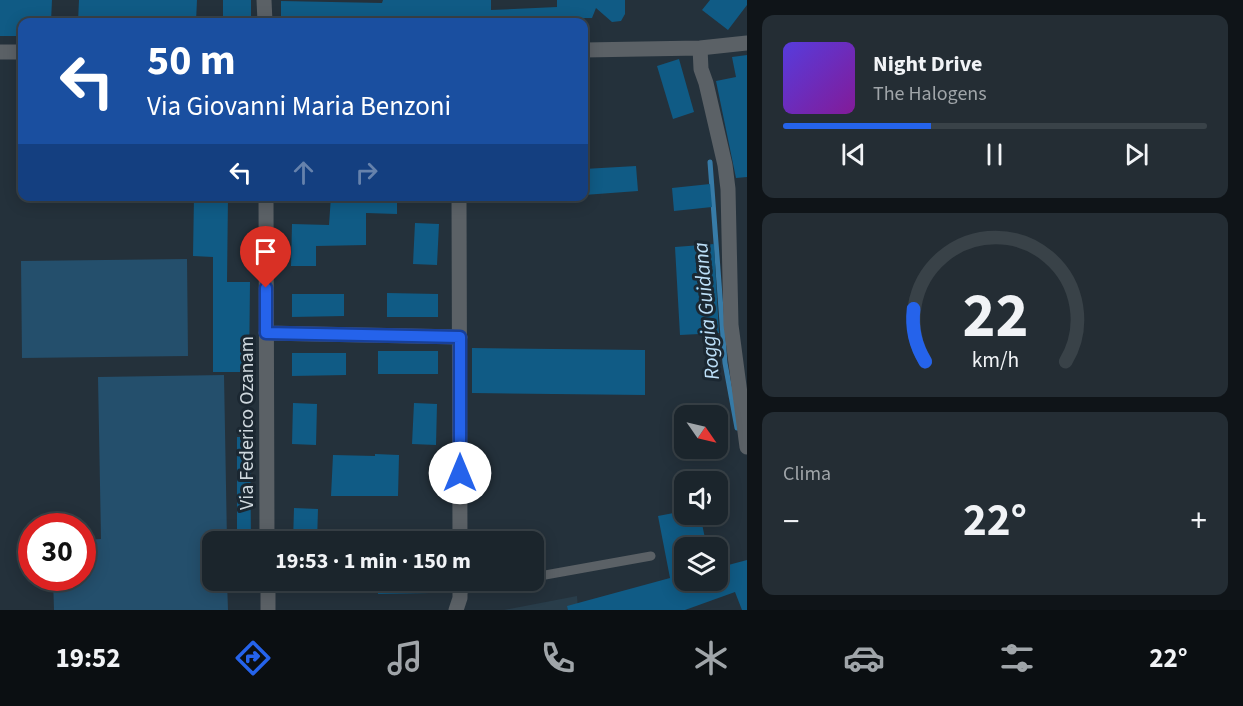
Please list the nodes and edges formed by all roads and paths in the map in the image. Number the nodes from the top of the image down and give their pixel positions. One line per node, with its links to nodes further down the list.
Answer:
1 (264, 0): 2 (street)
2 (265, 18)
3 (747, 43): 4 (street)
4 (700, 48): 5 (street); 12 (street)
5 (588, 50)
6 (0, 52): 7 (street)
7 (18, 52)
8 (266, 201): 10 (street, Via Federico Ozanam)
9 (459, 201): 11 (street)
10 (266, 333): 11 (street); 13 (street, Via Federico Ozanam)
11 (460, 337): 14 (street)
12 (747, 447)
13 (267, 531)
14 (460, 531)
15 (651, 556): 16 (lane)
16 (544, 575)
17 (268, 591): 19 (street)
18 (460, 591): 20 (street)
19 (268, 610)
20 (456, 610)

